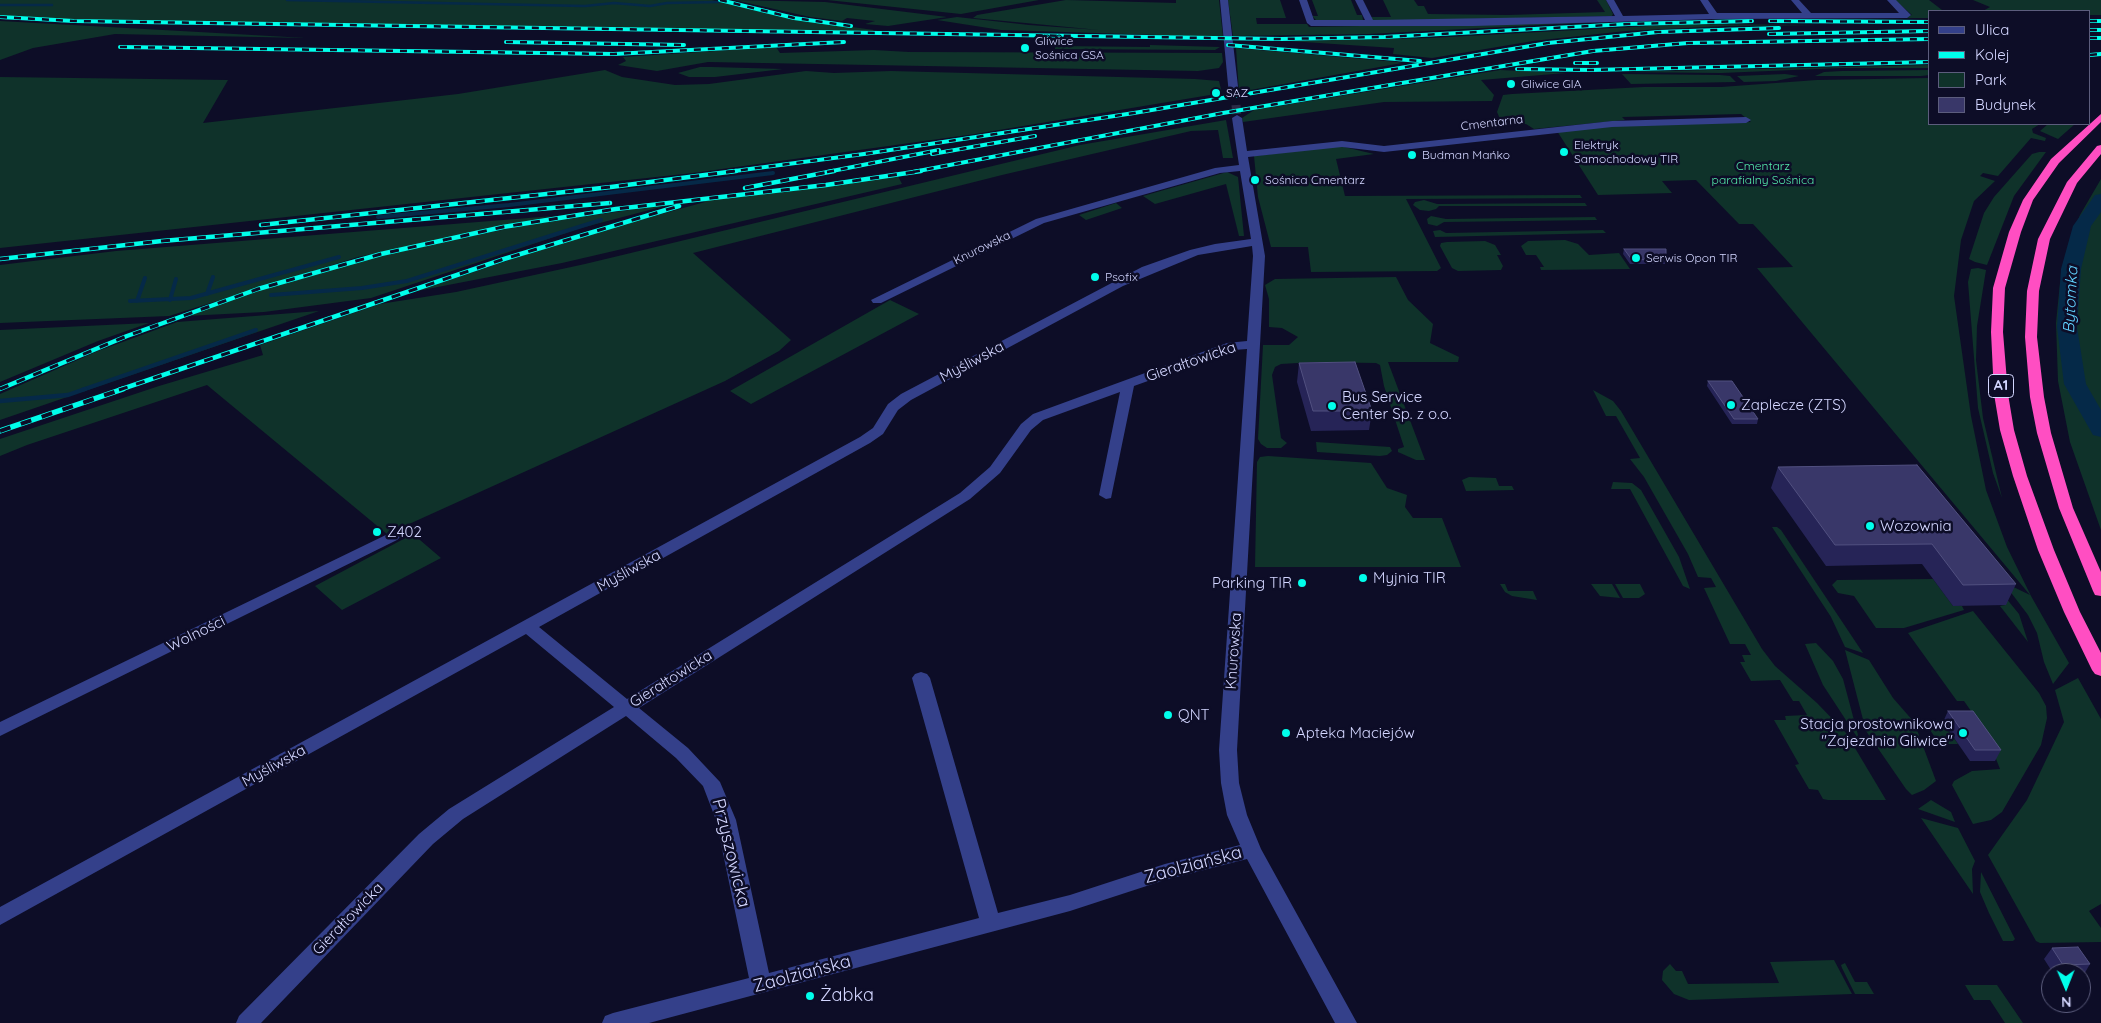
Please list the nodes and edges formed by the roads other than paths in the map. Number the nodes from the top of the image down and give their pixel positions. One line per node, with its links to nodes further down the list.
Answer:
1 (1224, 0): 12 (street)
2 (1303, 0): 11 (street)
3 (1359, 0): 11 (street)
4 (1610, 0): 10 (street)
5 (1704, 0): 8 (street)
6 (1795, 0): 9 (street)
7 (1891, 0): 9 (street)
8 (1715, 16): 9 (street); 10 (street)
9 (1808, 16)
10 (1620, 18): 11 (street)
11 (1370, 23)
12 (1235, 101)
13 (2101, 117): 27 (highway, A1)
14 (1237, 118): 17 (street, Knurowska)
15 (1746, 120): 17 (street, Cmentarna)
16 (2101, 148): 25 (highway, A1)
17 (1242, 155): 18 (street, Knurowska)
18 (1245, 167): 19 (street, Knurowska); 20 (street, Knurowska)
19 (1258, 242): 21 (street, Knurowska); 26 (street, Myśliwska)
20 (877, 300)
21 (1254, 345): 22 (street, Gierałtowicka); 31 (street, Knurowska)
22 (1128, 384): 23 (street, Gierałtowicka); 29 (street, Gierałtowicka)
23 (1106, 495)
24 (392, 537): 30 (street, Wolności)
25 (2101, 590)
26 (528, 627): 29 (street, Przyszowicka); 32 (street, Myśliwska)
27 (2101, 670)
28 (921, 678): 33 (street)
29 (625, 707): 34 (street, Przyszowicka); 35 (street, Gierałtowicka)
30 (0, 730)
31 (1252, 850): 33 (street, Zaolziańska); 37 (street, Knurowska)
32 (0, 917)
33 (991, 924): 34 (street, Zaolziańska)
34 (761, 984): 36 (street, Zaolziańska)
35 (247, 1023)
36 (613, 1023)
37 (1346, 1023)

